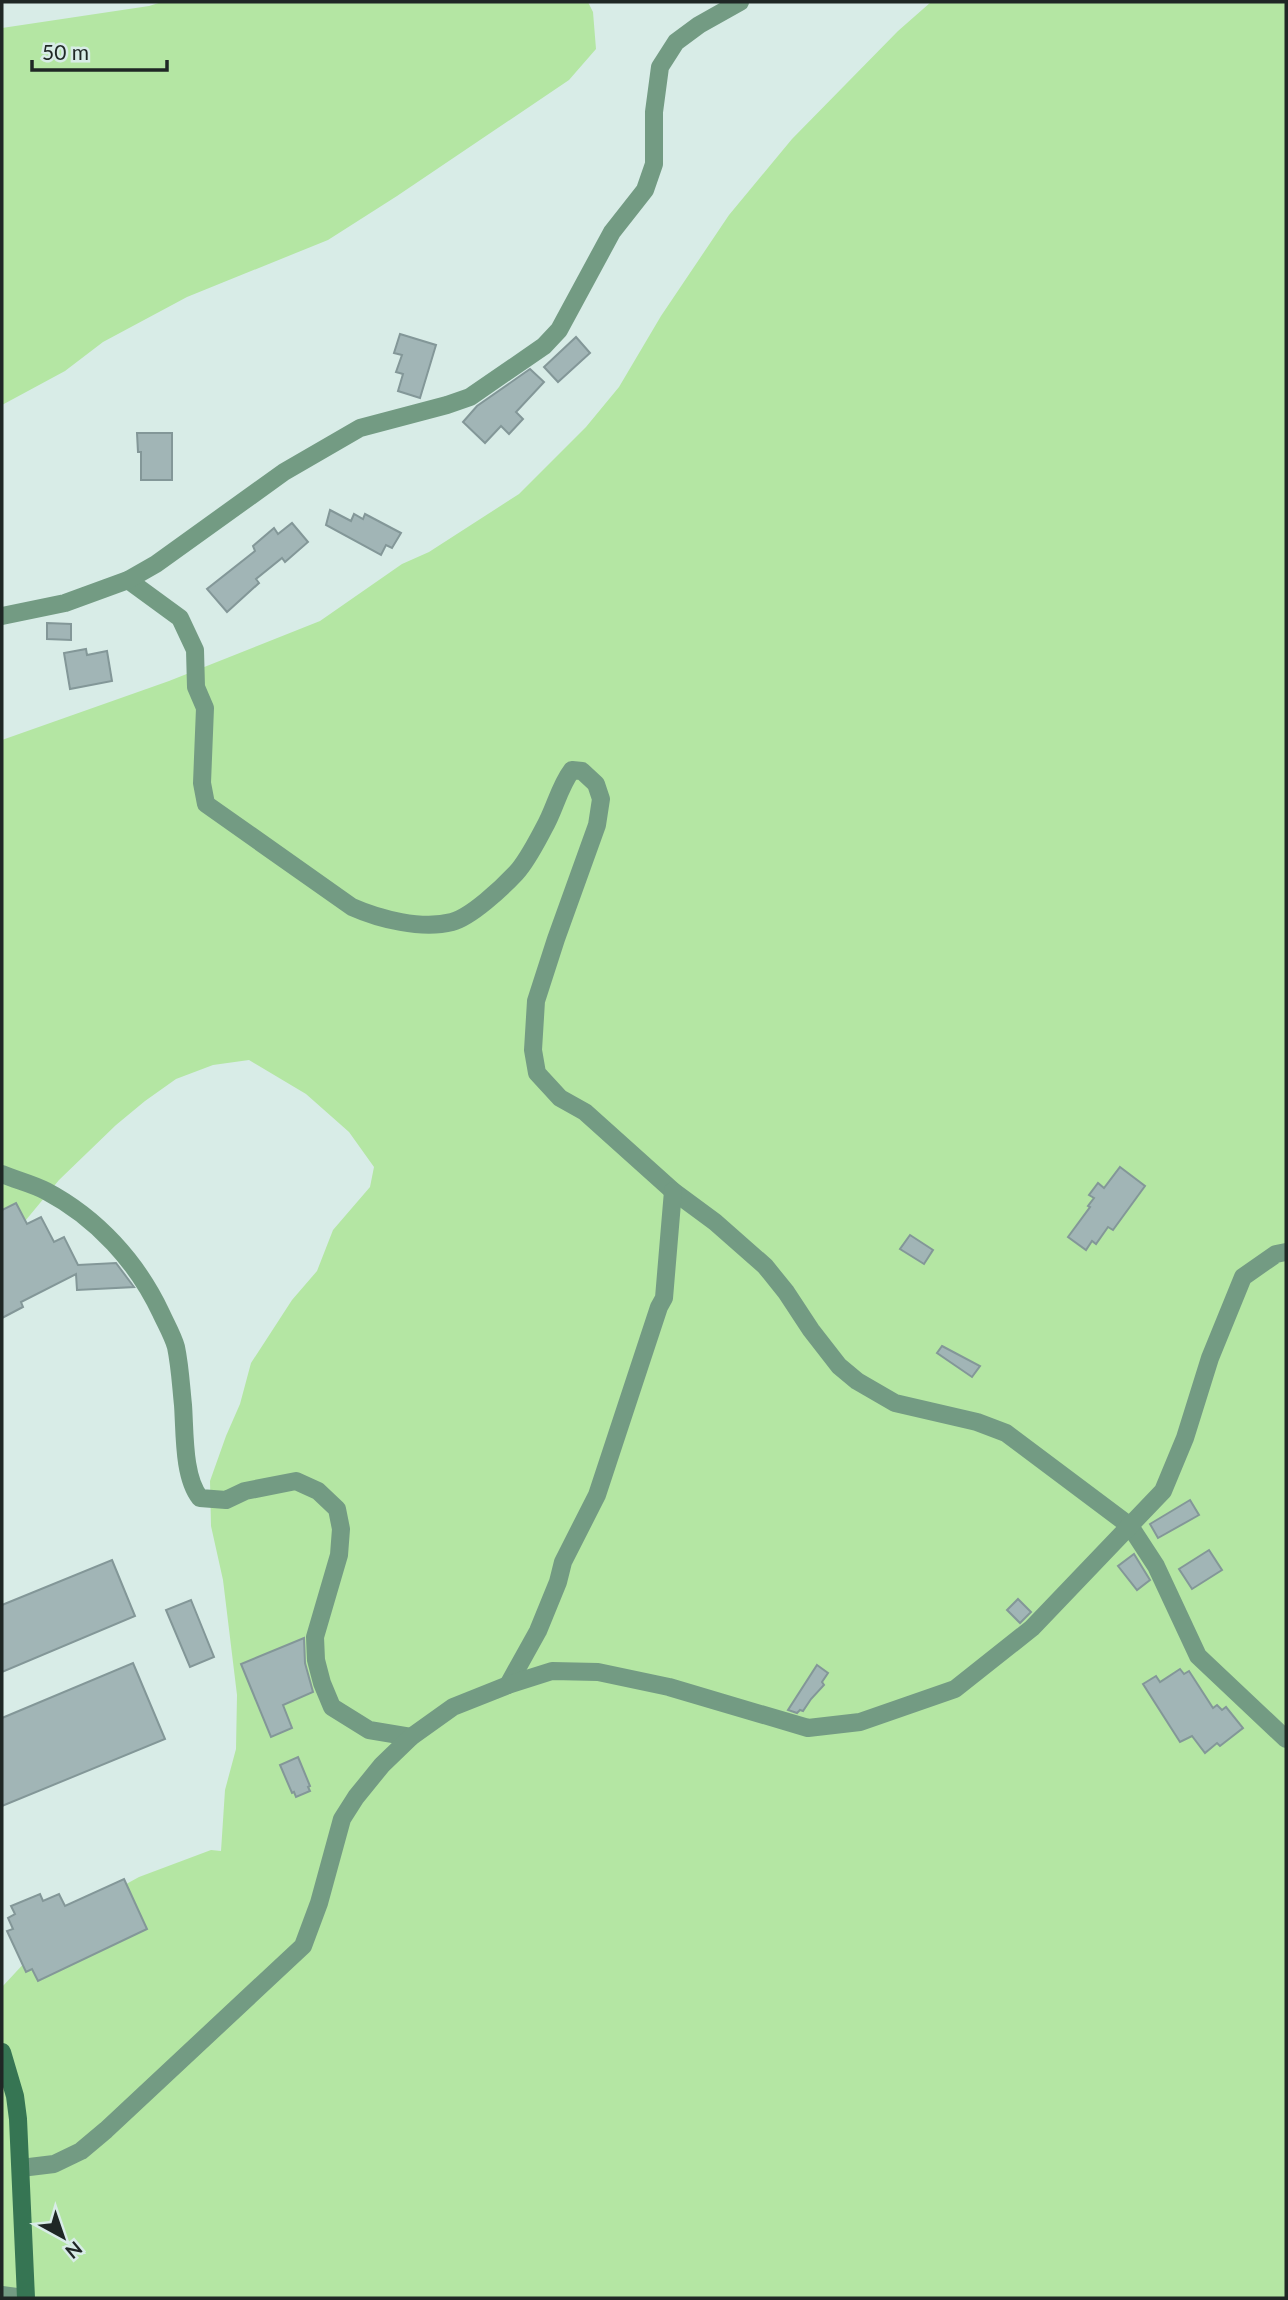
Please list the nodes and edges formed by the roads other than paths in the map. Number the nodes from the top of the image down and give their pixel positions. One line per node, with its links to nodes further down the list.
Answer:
1 (740, 2): 2 (street)
2 (128, 580): 3 (street); 5 (street)
3 (2, 616)
4 (2, 1174): 9 (street)
5 (673, 1191): 7 (street); 8 (street)
6 (1286, 1252): 7 (street)
7 (1130, 1526): 8 (street); 10 (street)
8 (508, 1685): 9 (street)
9 (411, 1737): 12 (street)
10 (1286, 1739)
11 (2, 2052): 12 (main road)
12 (22, 2168): 14 (main road)
13 (2, 2295): 14 (street)
14 (25, 2298)

